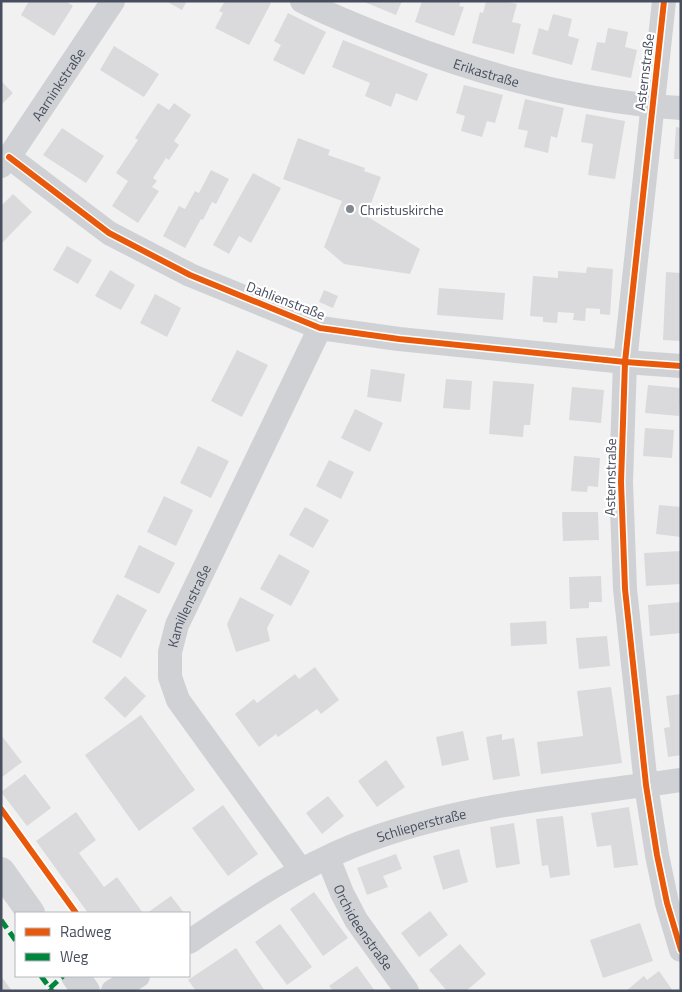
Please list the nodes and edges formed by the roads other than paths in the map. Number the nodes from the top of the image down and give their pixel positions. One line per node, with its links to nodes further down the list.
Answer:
1 (113, 1): 6 (street, Aarninkstraße)
2 (302, 1): 4 (street, Erikastraße)
3 (664, 1): 4 (street, Asternstraße)
4 (652, 106): 5 (street, Erikastraße); 8 (street, Asternstraße)
5 (681, 108)
6 (5, 161): 7 (street, Dahlienstraße)
7 (320, 328): 8 (street, Dahlienstraße); 13 (street, Kamillenstraße)
8 (625, 362): 9 (street, Dahlienstraße); 11 (street, Asternstraße)
9 (681, 366)
10 (681, 780): 11 (street, Schlieperstraße)
11 (646, 785): 12 (street, Schlieperstraße); 17 (street, Asternstraße)
12 (328, 858): 13 (street, Schlieperstraße); 22 (street, Orchideenstraße)
13 (301, 870): 16 (street, Schlieperstraße)
14 (1, 871): 15 (street)
15 (30, 912)
16 (190, 941)
17 (681, 950)
18 (76, 977): 20 (street)
19 (136, 977): 21 (street)
20 (86, 991)
21 (113, 991)
22 (406, 991)

